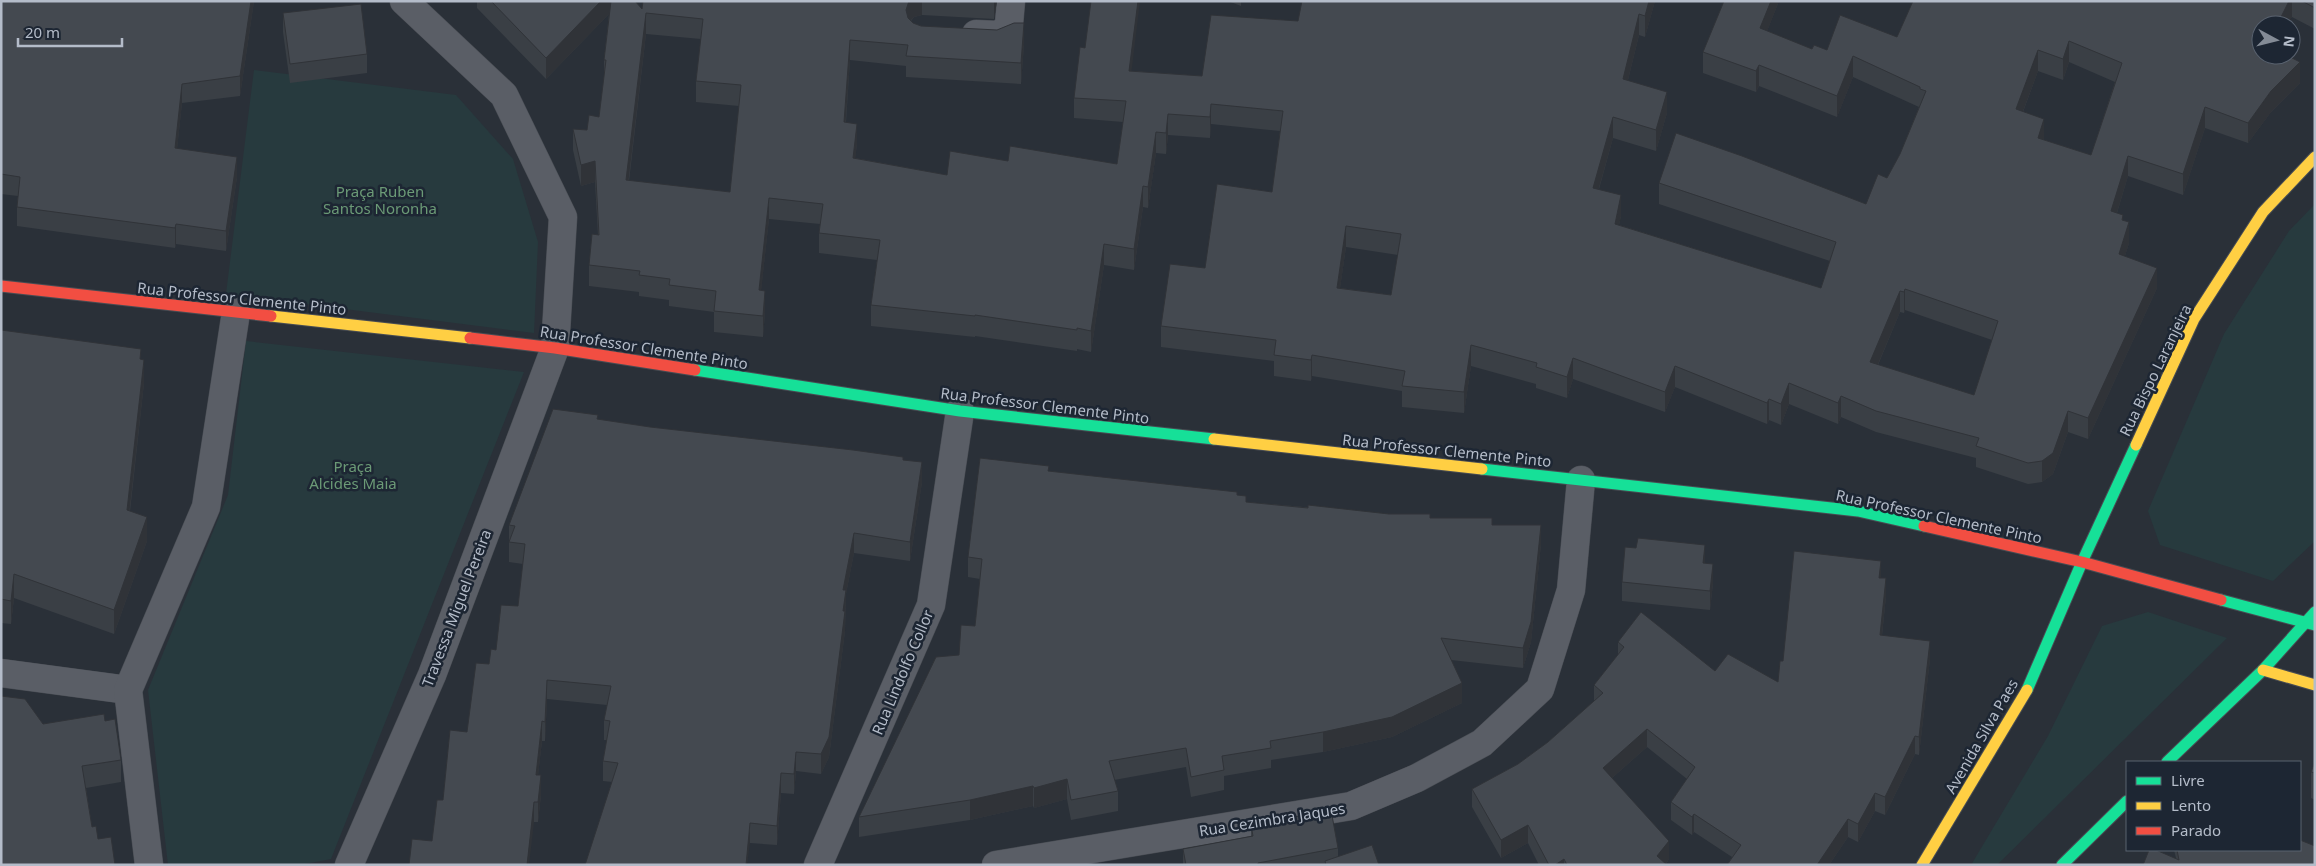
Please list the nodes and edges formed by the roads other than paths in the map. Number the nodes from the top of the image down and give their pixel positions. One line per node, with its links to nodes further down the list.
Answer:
1 (404, 1): 7 (street, Travessa Miguel Pereira)
2 (1011, 1): 3 (street)
3 (951, 32)
4 (2315, 157): 10 (street, Rua Bispo Laranjeira)
5 (1, 286): 6 (street, Rua Professor Clemente Pinto)
6 (236, 312): 7 (street, Rua Professor Clemente Pinto); 16 (street)
7 (555, 348): 8 (street, Rua Professor Clemente Pinto); 20 (street, Travessa Miguel Pereira)
8 (960, 411): 9 (street, Rua Professor Clemente Pinto); 21 (street, Rua Lindolfo Collor)
9 (1581, 480): 10 (street, Rua Professor Clemente Pinto); 22 (street, Rua Cezimbra Jaques)
10 (2082, 562): 12 (street, Rua Professor Clemente Pinto); 23 (street, Avenida Silva Paes)
11 (2315, 612): 12 (street)
12 (2310, 624): 13 (street)
13 (2262, 670): 15 (street); 17 (street)
14 (1, 673): 16 (street)
15 (2315, 684)
16 (128, 690): 19 (street)
17 (2169, 761)
18 (2126, 803): 24 (street)
19 (149, 865)
20 (350, 865)
21 (818, 865)
22 (996, 865)
23 (1922, 865)
24 (2062, 865)

